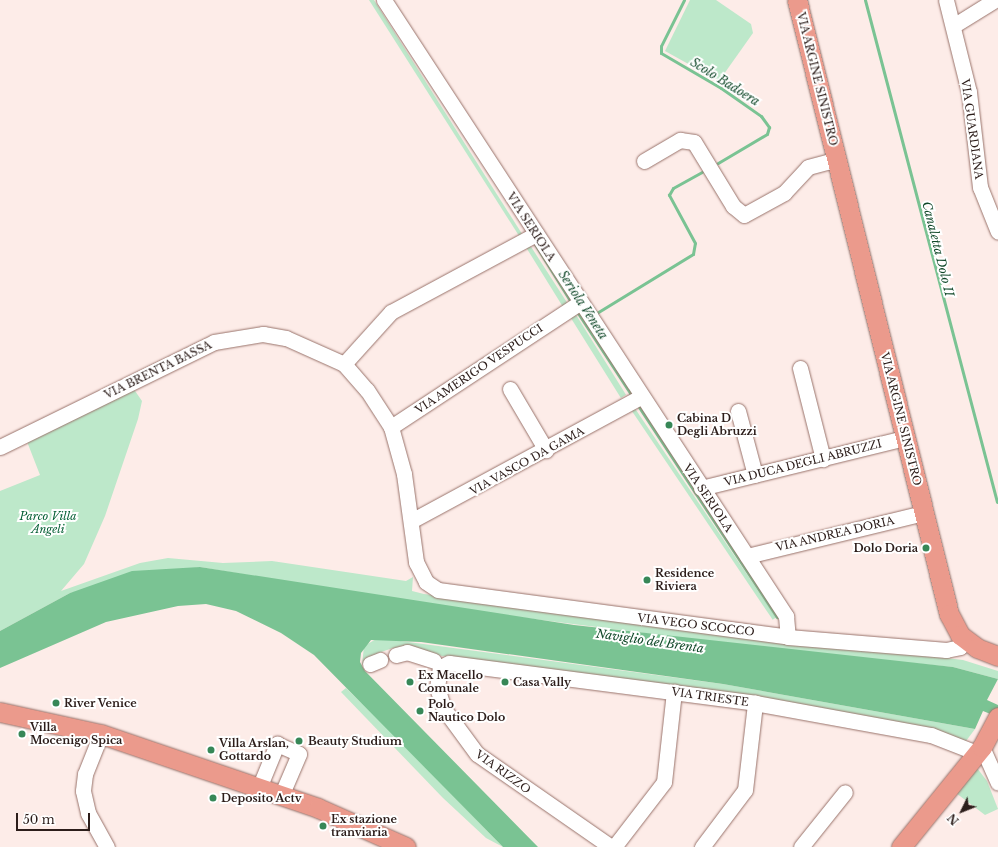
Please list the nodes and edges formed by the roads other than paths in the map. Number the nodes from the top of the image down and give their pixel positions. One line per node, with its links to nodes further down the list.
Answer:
1 (384, 0): 9 (street, VIA SERIOLA)
2 (796, 0): 6 (main road, VIA ARGINE SINISTRO)
3 (946, 0): 5 (street, VIA GUARDIANA)
4 (995, 0): 5 (street)
5 (952, 26): 8 (street, VIA GUARDIANA)
6 (838, 159): 7 (street, VIA ARGINE SINISTRO); 17 (main road, VIA ARGINE SINISTRO)
7 (644, 160)
8 (998, 232)
9 (531, 237): 10 (street, VIA SERIOLA); 11 (street)
10 (574, 306): 14 (street, VIA SERIOLA); 16 (street, VIA AMERIGO VESPUCCI)
11 (344, 364): 16 (street, VIA BRENTA BASSA); 18 (street, VIA BRENTA BASSA)
12 (800, 368): 20 (street)
13 (510, 389): 19 (street)
14 (635, 400): 19 (street, VIA VASCO DA GAMA); 22 (street, VIA SERIOLA)
15 (738, 411): 21 (street)
16 (391, 427): 24 (street, VIA BRENTA BASSA)
17 (905, 438): 20 (street, VIA DUCA DEGLI ABRUZZI); 23 (main road, VIA ARGINE SINISTRO)
18 (0, 447)
19 (546, 450): 24 (street, VIA VASCO DA GAMA)
20 (823, 458): 21 (street, VIA DUCA DEGLI ABRUZZI)
21 (755, 475): 22 (street, VIA DUCA DEGLI ABRUZZI)
22 (702, 488): 25 (street, VIA SERIOLA)
23 (924, 513): 25 (street, VIA ANDREA DORIA); 28 (main road, VIA ARGINE SINISTRO)
24 (411, 521): 26 (street, VIA BRENTA BASSA)
25 (747, 556): 27 (street, VIA SERIOLA)
26 (426, 582): 27 (street, VIA VEGO SCOCCO)
27 (788, 637): 28 (street, VIA VEGO SCOCCO)
28 (966, 640): 30 (main road, VIA ARGINE SINISTRO)
29 (396, 655): 31 (street)
30 (998, 656)
31 (437, 664): 32 (street, VIA TRIESTE); 44 (street, VIA RIZZO)
32 (674, 692): 33 (street, VIA TRIESTE); 45 (street)
33 (755, 703): 37 (street, VIA TRIESTE); 46 (street)
34 (0, 712): 36 (main road)
35 (998, 717): 37 (main road)
36 (101, 734): 39 (main road); 42 (street)
37 (981, 747): 38 (street); 48 (main road)
38 (998, 784)
39 (259, 788): 41 (main road); 41 (street)
40 (845, 792): 47 (street)
41 (281, 796): 43 (main road)
42 (107, 847)
43 (406, 847)
44 (611, 847)
45 (614, 847)
46 (702, 847)
47 (801, 847)
48 (901, 847)

